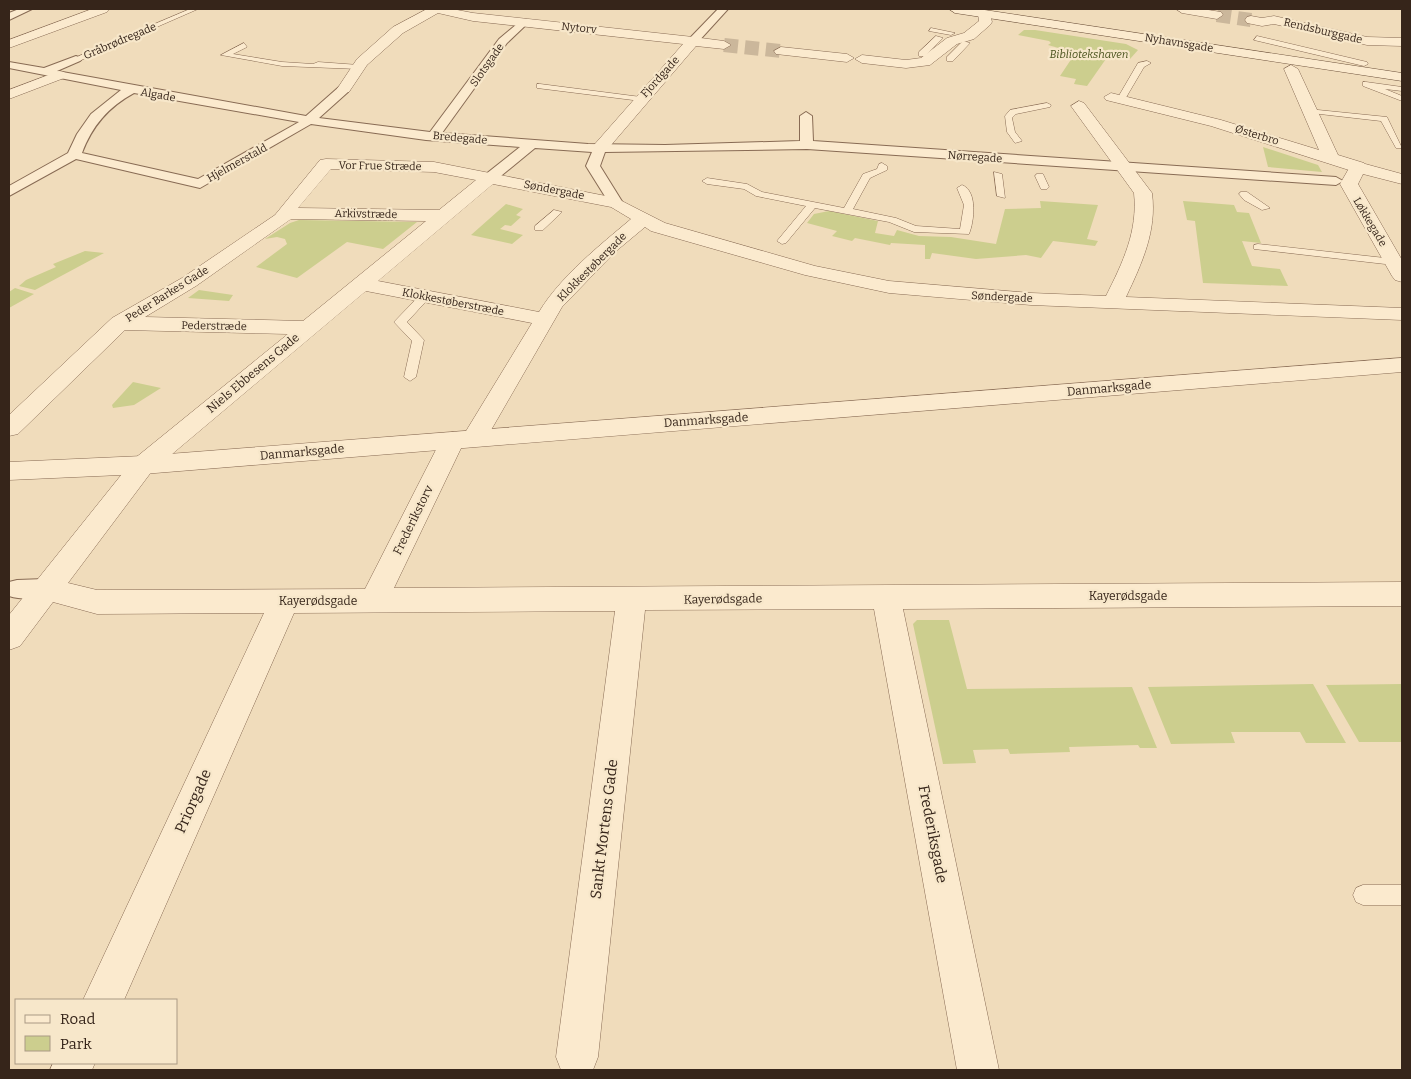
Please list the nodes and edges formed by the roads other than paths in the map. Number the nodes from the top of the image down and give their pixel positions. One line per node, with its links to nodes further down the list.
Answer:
1 (27, 9): 11 (street)
2 (102, 9): 18 (street)
3 (195, 9): 23 (lane, Gråbrødregade)
4 (435, 9): 12 (street, Nytorv); 29 (street)
5 (723, 9): 16 (street, Fjordgade)
6 (955, 9): 8 (street, Nyhavnsgade)
7 (1182, 9): 10 (street)
8 (986, 10): 14 (street); 15 (street); 28 (street, Nyhavnsgade); 33 (street, Nyhavnsgade)
9 (540, 12): 12 (street, Slotsgade)
10 (1217, 15)
11 (9, 16)
12 (524, 22): 16 (street, Nytorv); 47 (street, Slotsgade)
13 (1264, 24): 17 (street, Rendsburggade); 28 (lane)
14 (943, 36): 15 (street); 25 (street)
15 (968, 40): 24 (lane)
16 (693, 42): 20 (street, Nytorv); 41 (street, Fjordgade)
17 (1402, 42)
18 (9, 44)
19 (244, 45): 29 (lane)
20 (724, 45)
21 (781, 51): 22 (street)
22 (847, 58)
23 (76, 59): 32 (street, Gråbrødregade)
24 (950, 59)
25 (862, 60)
26 (1147, 62): 39 (lane)
27 (9, 64): 32 (street, Algade)
28 (1364, 64): 31 (street, Nyhavnsgade)
29 (359, 67): 34 (street)
30 (1291, 69): 44 (street)
31 (1402, 70)
32 (52, 74): 36 (street, Algade); 38 (street)
33 (1402, 77)
34 (344, 89): 46 (street, Hjelmerstald)
35 (1402, 89): 40 (lane)
36 (130, 90): 46 (street, Algade); 53 (street)
37 (538, 90): 41 (lane)
38 (9, 95)
39 (1116, 98): 54 (street, Østerbro)
40 (1402, 99)
41 (639, 102): 52 (street, Fjordgade)
42 (1047, 105): 48 (lane)
43 (1075, 106): 56 (street)
44 (1311, 111): 51 (lane); 54 (street)
45 (806, 116): 50 (street)
46 (307, 120): 49 (street, Bredegade); 53 (street, Hjelmerstald)
47 (436, 132)
48 (1018, 141)
49 (532, 144): 52 (street, Bredegade); 61 (street, Niels Ebbesens Gade)
50 (807, 145): 52 (street, Nørregade); 56 (street, Nørregade)
51 (1399, 146)
52 (607, 148): 70 (street, Søndergade)
53 (74, 156): 67 (street)
54 (1331, 159): 58 (street, Østerbro)
55 (326, 164): 61 (street, Vor Frue Stræde); 76 (street, Peder Barkes Gade)
56 (1123, 165): 64 (street, Nørregade); 86 (street)
57 (882, 166): 74 (lane)
58 (1358, 168): 62 (street, Østerbro); 83 (street, Løkkegade)
59 (997, 174): 69 (lane)
60 (1040, 176): 65 (lane)
61 (491, 177): 70 (street, Søndergade); 77 (street, Niels Ebbesens Gade)
62 (1402, 179)
63 (707, 181): 71 (lane)
64 (1336, 181)
65 (1044, 187)
66 (962, 188): 79 (lane)
67 (9, 192)
68 (1244, 194): 73 (lane)
69 (1002, 196)
70 (616, 203): 78 (street, Søndergade)
71 (813, 204): 74 (lane); 81 (lane)
72 (898, 208): 79 (lane)
73 (1265, 208)
74 (847, 211): 79 (lane)
75 (557, 212): 80 (lane)
76 (286, 213): 77 (street, Arkivstræde); 89 (street, Peder Barkes Gade)
77 (445, 216): 84 (street, Niels Ebbesens Gade)
78 (644, 218): 86 (street, Søndergade); 88 (street, Klokkestøbergade)
79 (892, 220)
80 (539, 228)
81 (782, 241)
82 (1258, 247): 83 (lane)
83 (1398, 269)
84 (362, 284): 85 (street, Klokkestøberstræde); 90 (street, Niels Ebbesens Gade)
85 (425, 296): 88 (street, Klokkestøberstræde); 92 (lane)
86 (1114, 301): 87 (street, Søndergade)
87 (1402, 314)
88 (544, 319): 94 (street, Klokkestøbergade)
89 (120, 323): 90 (street, Pederstræde); 93 (street, Peder Barkes Gade)
90 (308, 328): 95 (street, Niels Ebbesens Gade)
91 (1402, 365): 94 (street, Danmarksgade)
92 (410, 378)
93 (9, 428)
94 (464, 439): 95 (street, Danmarksgade); 103 (street, Frederikstorv)
95 (143, 465): 96 (street, Danmarksgade); 97 (street, Niels Ebbesens Gade)
96 (9, 471)
97 (45, 588): 98 (street); 102 (street, Kayerødsgade); 104 (street, Niels Ebbesens Gade)
98 (17, 589)
99 (1402, 594): 100 (street, Kayerødsgade)
100 (886, 598): 101 (street, Kayerødsgade); 109 (street, Frederiksgade)
101 (631, 600): 103 (street, Kayerødsgade); 108 (street, Sankt Mortens Gade)
102 (284, 601): 103 (street, Kayerødsgade); 107 (street, Priorgade)
103 (373, 602)
104 (9, 637)
105 (1363, 895): 106 (lane)
106 (1402, 895)
107 (102, 999)
108 (577, 1058)
109 (978, 1070)

